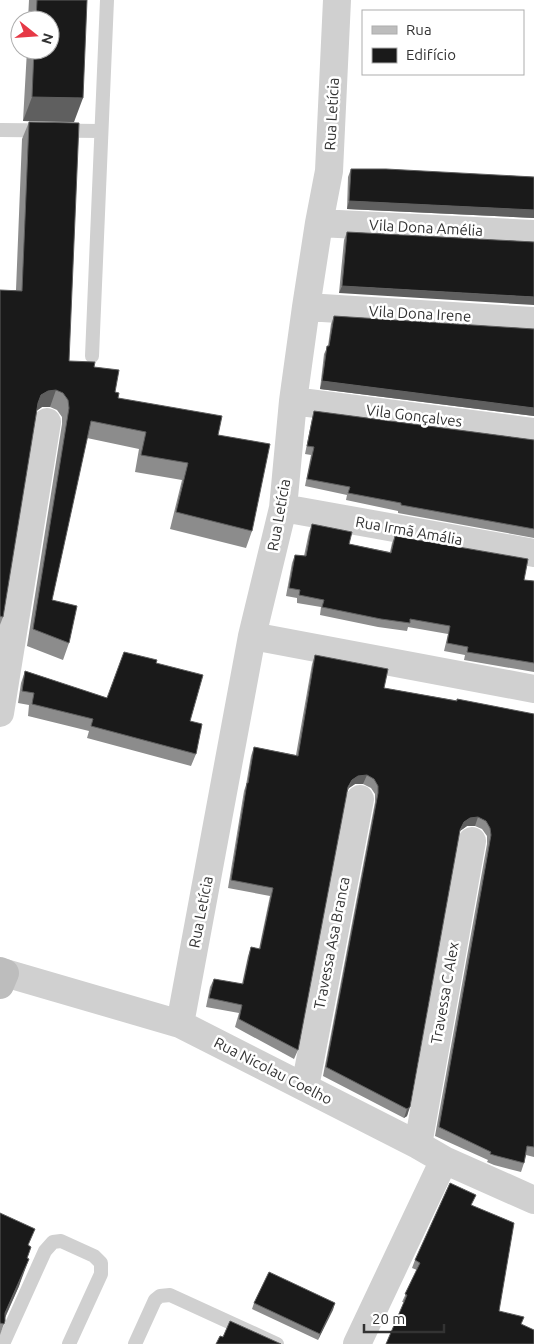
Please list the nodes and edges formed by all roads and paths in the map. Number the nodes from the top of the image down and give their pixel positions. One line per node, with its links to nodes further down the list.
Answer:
1 (107, 0): 4 (lane)
2 (337, 0): 5 (street, Rua Letícia)
3 (0, 130): 4 (lane)
4 (101, 131): 9 (lane)
5 (319, 223): 6 (street, Vila Dona Amélia); 7 (street, Rua Letícia)
6 (534, 234)
7 (306, 307): 8 (street, Vila Dona Irene); 10 (street, Rua Letícia)
8 (534, 321)
9 (92, 356)
10 (294, 401): 12 (street, Vila Gonçalves); 13 (street, Rua Letícia)
11 (47, 422): 16 (street)
12 (534, 432)
13 (283, 508): 14 (street, Rua Irmã Amália); 15 (street, Rua Letícia)
14 (534, 553)
15 (252, 636): 17 (street); 22 (street, Rua Letícia)
16 (5, 654): 18 (street)
17 (534, 689)
18 (0, 713)
19 (360, 799): 23 (street, Travessa Asa Branca)
20 (472, 841): 24 (street, Travessa C Alex)
21 (2, 976): 22 (street, Rua Nicolau Coelho)
22 (180, 1024): 23 (street, Rua Nicolau Coelho)
23 (304, 1087): 24 (street, Rua Nicolau Coelho)
24 (418, 1145): 25 (street, Rua Nicolau Coelho)
25 (444, 1160): 26 (street, Rua Nicolau Coelho); 31 (street)
26 (534, 1197)
27 (3, 1344): 28 (lane)
28 (69, 1344)
29 (135, 1344): 30 (lane)
30 (277, 1344)
31 (357, 1344)

